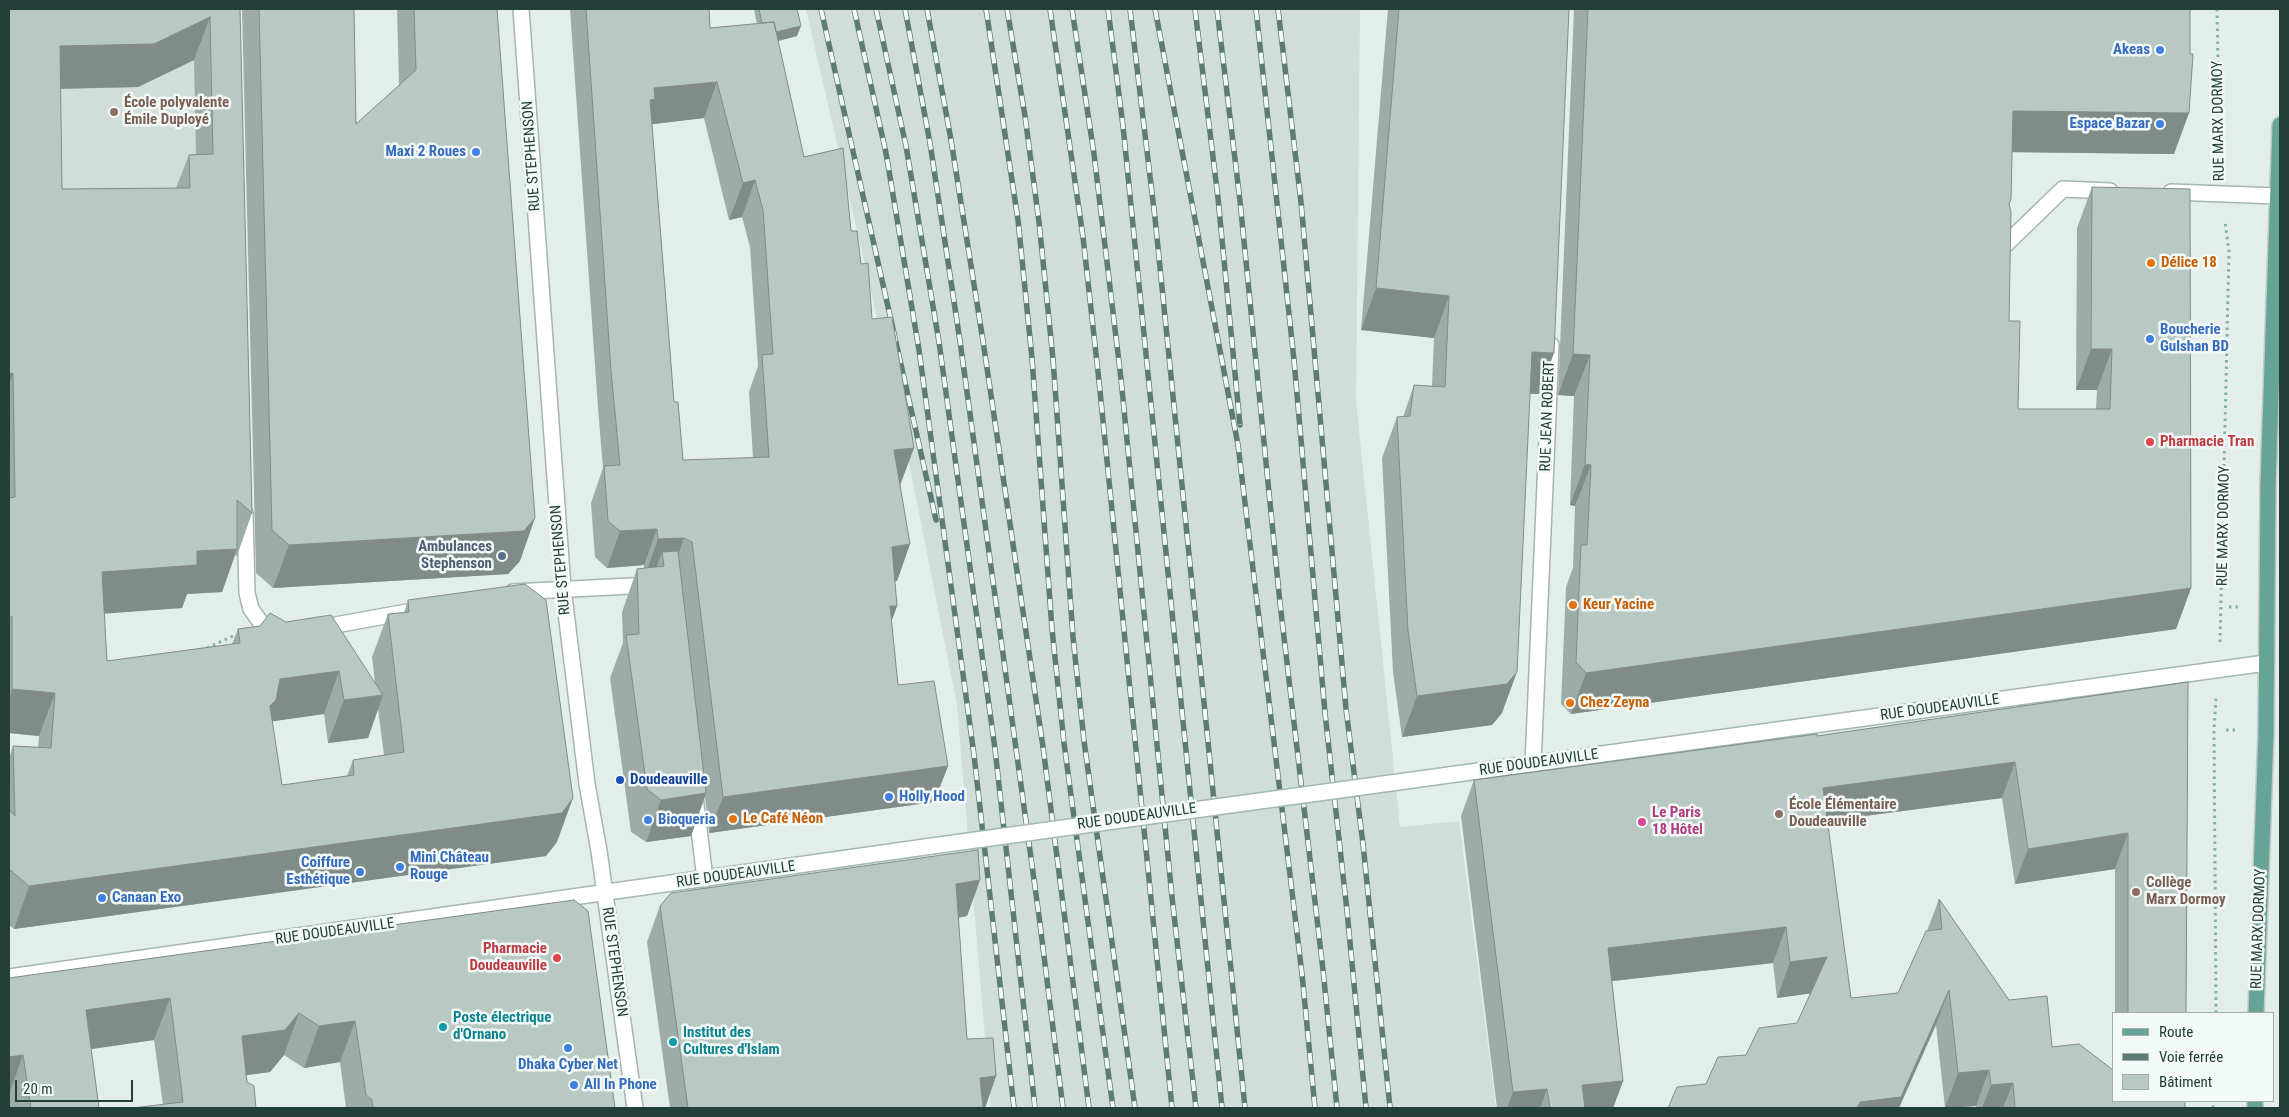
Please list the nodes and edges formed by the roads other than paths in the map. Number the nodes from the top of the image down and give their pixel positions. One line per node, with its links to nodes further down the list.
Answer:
1 (521, 9): 10 (street, RUE STEPHENSON)
2 (2280, 125): 5 (main road, RUE MARX DORMOY)
3 (2129, 191): 6 (street)
4 (2157, 192): 5 (street)
5 (2278, 196): 13 (main road, RUE MARX DORMOY)
6 (2003, 247)
7 (1552, 327): 14 (street, RUE JEAN ROBERT)
8 (245, 495): 12 (street)
9 (662, 584): 10 (street)
10 (562, 588): 11 (street); 17 (street, RUE STEPHENSON)
11 (498, 595)
12 (423, 609)
13 (2266, 663): 14 (street, RUE DOUDEAUVILLE); 19 (main road, RUE MARX DORMOY)
14 (1533, 764): 16 (street, RUE DOUDEAUVILLE, bridge)
15 (694, 780): 16 (street)
16 (705, 879): 17 (street, RUE DOUDEAUVILLE)
17 (604, 893): 18 (street, RUE DOUDEAUVILLE); 20 (street, RUE STEPHENSON)
18 (9, 977)
19 (2256, 1012)
20 (635, 1108)

